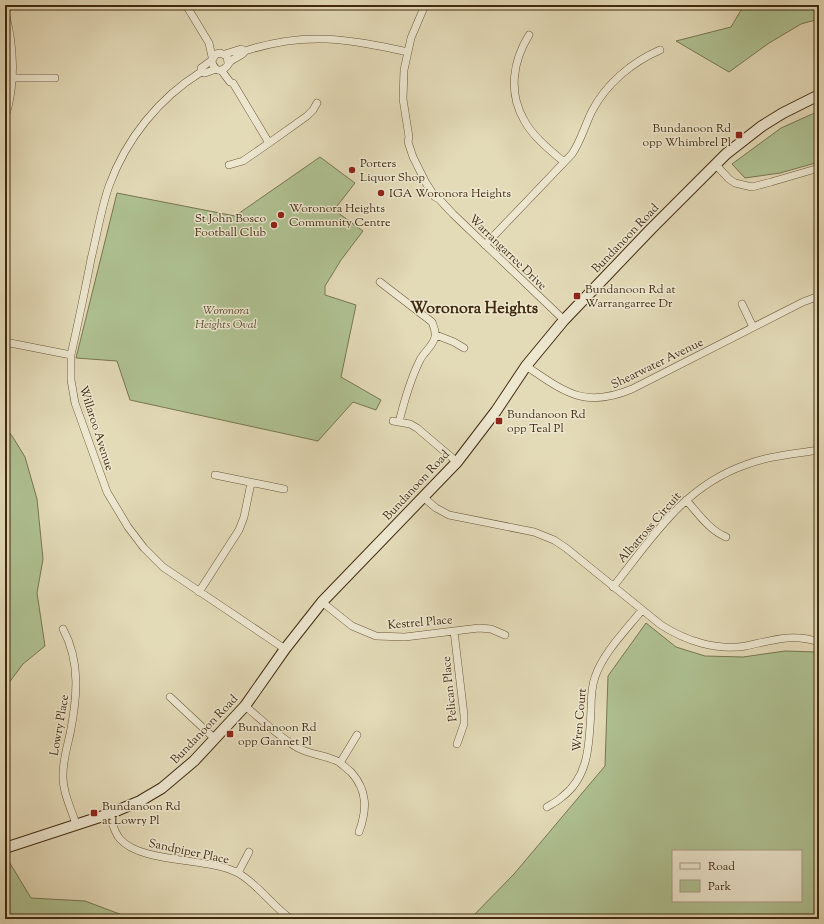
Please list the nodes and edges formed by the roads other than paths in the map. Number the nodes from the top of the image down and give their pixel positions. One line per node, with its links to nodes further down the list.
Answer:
1 (186, 5): 5 (street)
2 (425, 5): 8 (street, Warrangarree Drive)
3 (5, 12): 13 (street)
4 (529, 35): 19 (street)
5 (209, 43): 9 (street); 10 (street)
6 (660, 50): 19 (street)
7 (245, 51): 8 (street, Willaroo Avenue); 9 (street, Willaroo Avenue); 11 (street, Willaroo Avenue)
8 (408, 52): 23 (street, Warrangarree Drive)
9 (222, 54): 10 (street); 11 (street)
10 (212, 58): 11 (street); 12 (street, Willaroo Avenue)
11 (223, 67): 12 (street, Willaroo Avenue); 18 (street)
12 (201, 72): 32 (street, Willaroo Avenue)
13 (12, 78): 14 (street); 17 (street)
14 (55, 78)
15 (819, 95): 20 (street, Bundanoon Road)
16 (317, 103): 18 (street)
17 (5, 117)
18 (269, 143): 21 (street)
19 (564, 162): 23 (street)
20 (715, 164): 22 (street); 27 (street, Bundanoon Road)
21 (230, 165)
22 (819, 168)
23 (485, 245): 27 (street, Warrangarree Drive)
24 (380, 282): 29 (street)
25 (819, 296): 28 (street, Shearwater Avenue)
26 (742, 304): 28 (street)
27 (564, 320): 33 (street, Bundanoon Road)
28 (753, 327): 33 (street, Shearwater Avenue)
29 (436, 335): 31 (street); 35 (street)
30 (5, 342): 32 (street)
31 (464, 348)
32 (71, 355): 43 (street, Willaroo Avenue)
33 (526, 366): 35 (street, Bundanoon Road)
34 (819, 450): 40 (street, Albatross Circuit)
35 (457, 462): 39 (street, Bundanoon Road)
36 (215, 475): 37 (street)
37 (251, 483): 38 (street); 43 (street)
38 (284, 489)
39 (423, 497): 42 (street); 44 (street, Bundanoon Road)
40 (686, 500): 41 (street); 42 (street, Albatross Circuit)
41 (726, 537)
42 (613, 587): 45 (street)
43 (198, 592): 50 (street, Willaroo Avenue)
44 (322, 602): 47 (street, Kestrel Place); 50 (street, Bundanoon Road)
45 (642, 610): 49 (street); 57 (street, Wren Court)
46 (63, 629): 59 (street, Lowry Place)
47 (454, 631): 48 (street, Kestrel Place); 55 (street, Pelican Place)
48 (505, 635)
49 (819, 642)
50 (285, 649): 52 (street, Bundanoon Road)
51 (170, 697): 54 (street)
52 (245, 706): 54 (street, Bundanoon Road); 56 (street)
53 (358, 735): 56 (street)
54 (215, 739): 58 (street, Bundanoon Road)
55 (457, 744)
56 (340, 763): 60 (street)
57 (547, 807)
58 (109, 814): 59 (street, Bundanoon Road); 63 (street, Sandpiper Place)
59 (76, 824): 61 (street, Bundanoon Road)
60 (359, 832)
61 (5, 848)
62 (249, 852): 63 (street)
63 (238, 873): 64 (street, Sandpiper Place)
64 (291, 919)

